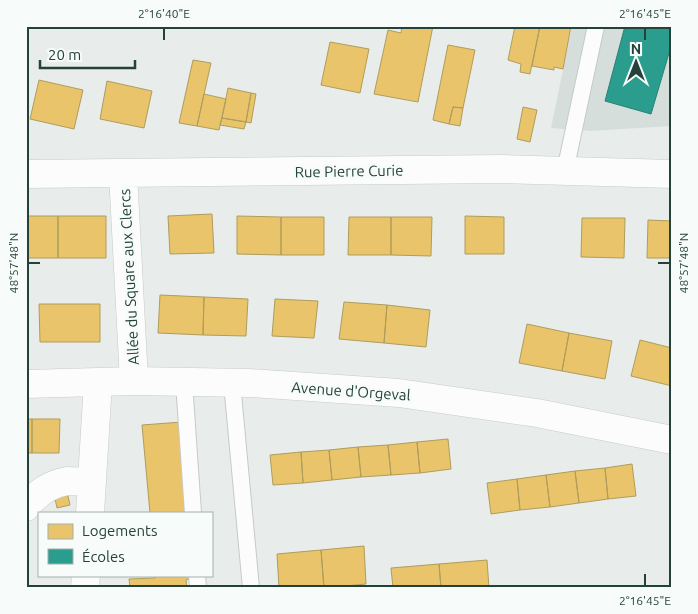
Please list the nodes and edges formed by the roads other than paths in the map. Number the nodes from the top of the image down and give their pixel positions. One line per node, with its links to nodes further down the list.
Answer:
1 (596, 26): 2 (lane)
2 (565, 171): 3 (street, Rue Pierre Curie); 5 (street, Rue Pierre Curie)
3 (123, 173): 4 (street, Rue Pierre Curie); 6 (street, Allée du Square aux Clercs)
4 (26, 174)
5 (672, 174)
6 (134, 381): 7 (street, Avenue d'Orgeval); 8 (street, Avenue d'Orgeval)
7 (98, 382): 10 (street, Avenue d'Orgeval); 12 (street)
8 (184, 382): 9 (street, Avenue d'Orgeval); 15 (lane)
9 (232, 383): 11 (street, Avenue d'Orgeval); 16 (lane)
10 (26, 384)
11 (672, 440)
12 (92, 482): 13 (street); 14 (street)
13 (26, 508)
14 (90, 512)
15 (193, 512)
16 (251, 588)

